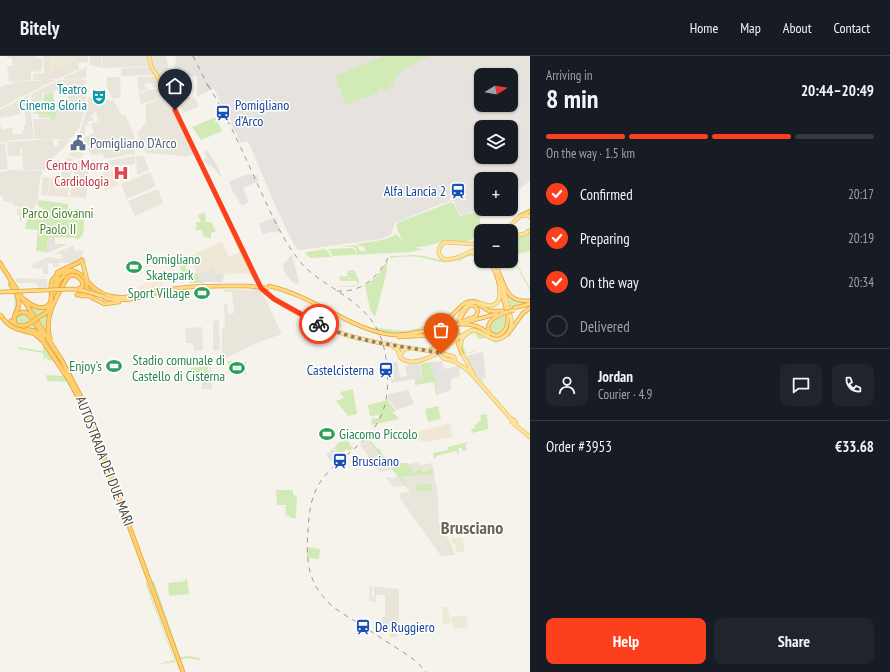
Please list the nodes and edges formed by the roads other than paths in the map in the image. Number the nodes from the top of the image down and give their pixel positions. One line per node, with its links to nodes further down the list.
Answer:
1 (149, 56): 53 (main road)
2 (530, 211): 3 (highway)
3 (520, 216): 4 (main road); 5 (main road)
4 (530, 217)
5 (512, 224)
6 (530, 231): 7 (main road)
7 (518, 235)
8 (474, 244): 10 (main road)
9 (474, 250): 10 (main road)
10 (469, 252): 11 (main road)
11 (474, 253)
12 (82, 260): 14 (highway); 15 (highway)
13 (0, 265): 24 (highway)
14 (73, 265): 19 (highway); 23 (highway)
15 (84, 267): 19 (highway); 29 (highway)
16 (494, 268): 22 (main road)
17 (497, 268): 22 (main road)
18 (74, 271): 19 (highway, bridge); 20 (highway); 21 (highway)
19 (80, 272): 25 (highway); 29 (highway)
20 (59, 273): 23 (highway); 38 (highway)
21 (68, 273): 28 (highway); 38 (highway)
22 (497, 273): 36 (main road); 37 (highway); 39 (highway); 40 (main road)
23 (53, 279): 24 (highway)
24 (11, 282): 42 (highway); 55 (highway, AUTOSTRADA DEI DUE MARI); 62 (highway, AUTOSTRADA DEI DUE MARI)
25 (86, 284): 31 (highway); 32 (highway)
26 (220, 286): 34 (highway); 34 (highway); 47 (highway, bridge)
27 (77, 288): 28 (highway, bridge); 30 (highway, bridge); 31 (highway); 33 (highway, bridge)
28 (58, 292): 62 (highway)
29 (100, 292): 34 (highway)
30 (0, 293): 33 (highway, bridge)
31 (80, 295): 32 (highway); 35 (highway)
32 (93, 298): 34 (highway)
33 (105, 298): 34 (highway)
34 (135, 298)
35 (78, 299)
36 (476, 302): 39 (highway); 44 (main road); 48 (highway)
37 (530, 305): 39 (highway, bridge); 49 (highway)
38 (50, 308): 42 (highway, bridge)
39 (504, 312): 44 (highway)
40 (509, 313): 44 (highway); 49 (main road)
41 (0, 314): 61 (highway, bridge)
42 (14, 318): 55 (highway)
43 (11, 321): 45 (highway)
44 (457, 325): 44 (highway); 48 (highway); 52 (highway); 54 (highway); 56 (main road); 59 (highway)
45 (19, 329): 46 (highway); 61 (highway)
46 (15, 332)
47 (372, 332): 48 (highway); 52 (highway)
48 (418, 333)
49 (508, 334): 51 (main road)
50 (429, 335): 52 (highway); 54 (highway); 56 (highway)
51 (486, 335): 54 (main road, bridge); 59 (main road)
52 (399, 337)
53 (389, 344): 57 (main road); 60 (main road)
54 (446, 347): 58 (main road)
55 (53, 349): 64 (highway, AUTOSTRADA DEI DUE MARI)
56 (431, 349): 57 (main road)
57 (422, 350): 58 (main road); 60 (main road)
58 (441, 353): 60 (main road, bridge); 63 (main road)
59 (462, 355): 63 (main road)
60 (435, 356)
61 (61, 368): 64 (highway)
62 (67, 369): 65 (highway, AUTOSTRADA DEI DUE MARI)
63 (482, 386): 66 (main road)
64 (84, 408): 65 (highway, AUTOSTRADA DEI DUE MARI)
65 (89, 420): 67 (highway, AUTOSTRADA DEI DUE MARI)
66 (530, 437)
67 (182, 672)

